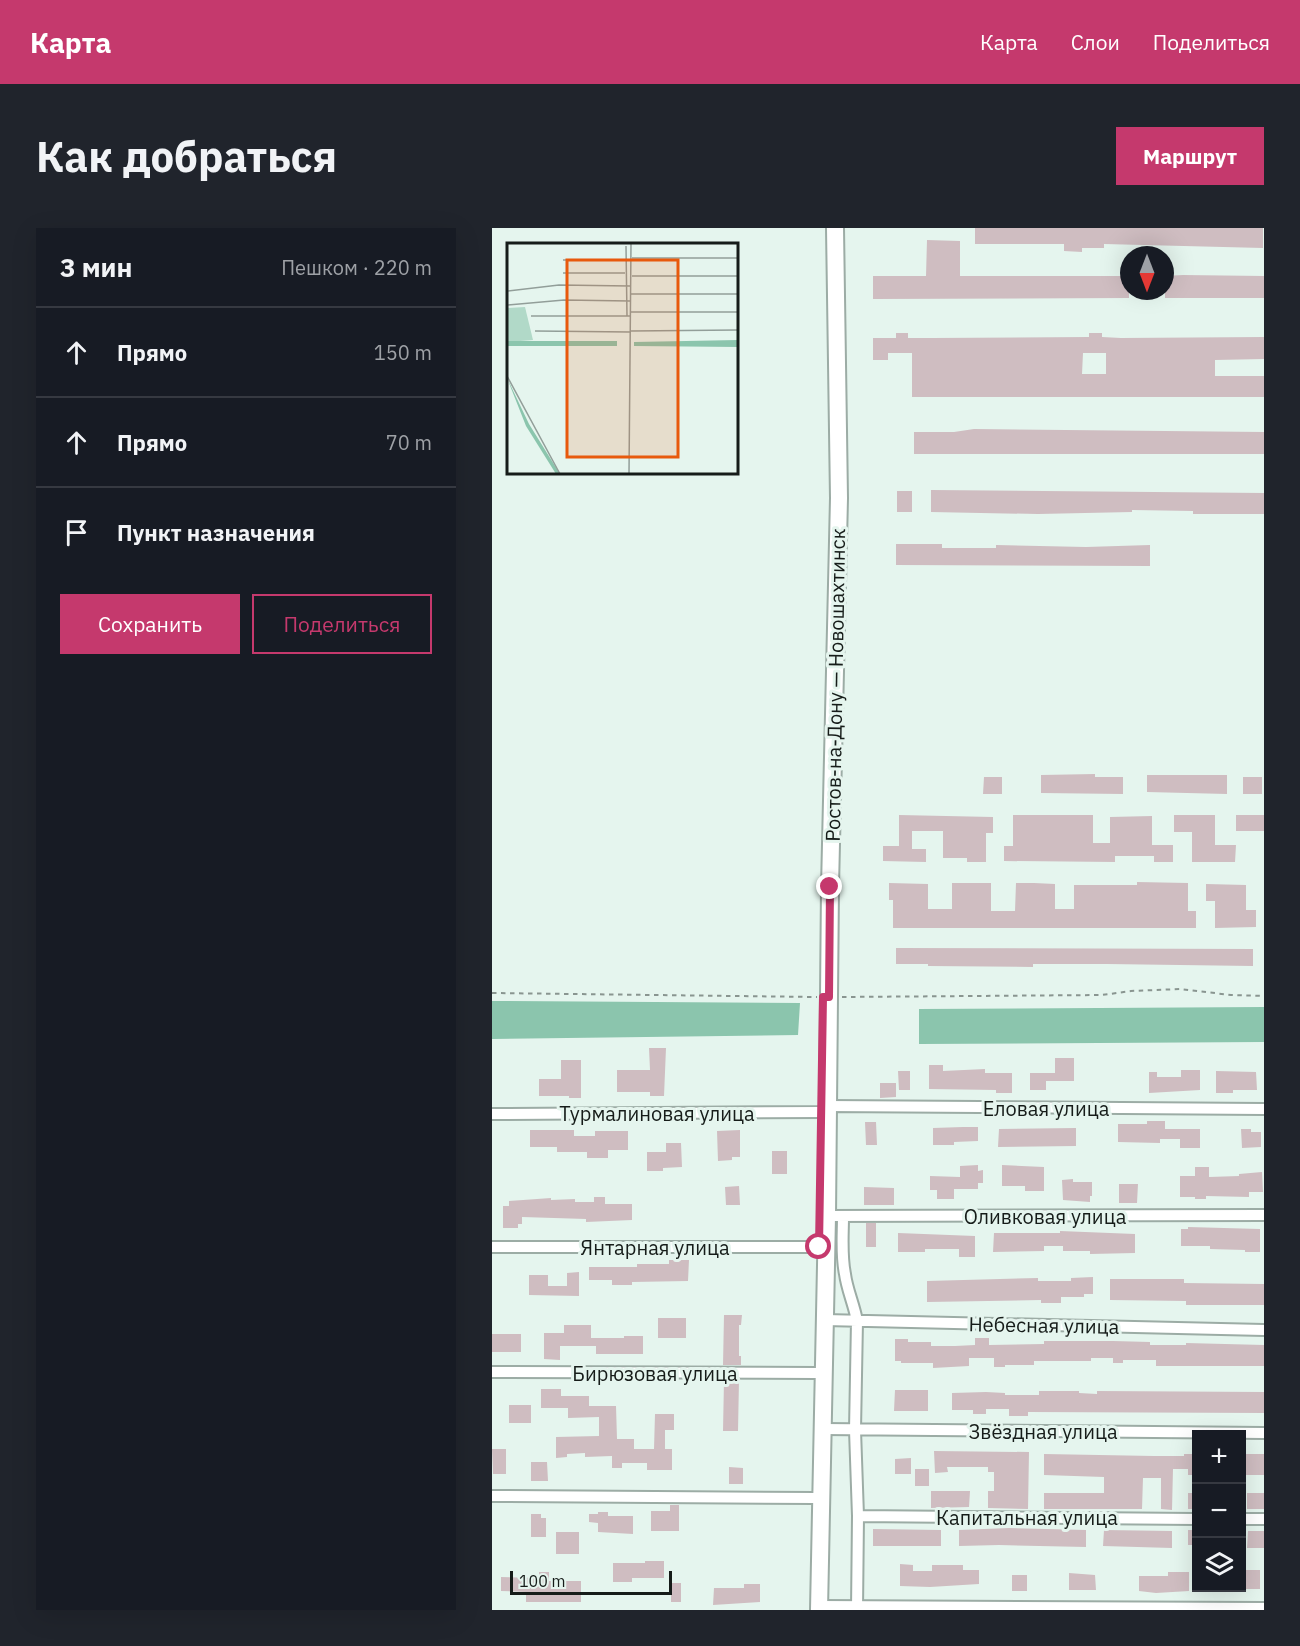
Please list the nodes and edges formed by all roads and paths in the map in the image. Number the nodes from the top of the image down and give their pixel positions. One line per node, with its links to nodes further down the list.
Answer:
1 (829, 228): 5 (main road, Ростов-на-Дону — Новошахтинск)
2 (835, 228): 5 (main road, Ростов-на-Дону — Новошахтинск)
3 (492, 993): 5 (path)
4 (1264, 996): 5 (path)
5 (826, 997): 6 (main road, Ростов-на-Дону — Новошахтинск)
6 (824, 1109): 7 (street, Еловая улица); 8 (street, Турмалиновая улица); 10 (main road, Ростов-на-Дону — Новошахтинск); 12 (main road, Ростов-на-Дону — Новошахтинск)
7 (1264, 1109)
8 (492, 1114)
9 (1264, 1215): 10 (street, Оливковая улица)
10 (835, 1216): 13 (main road, Ростов-на-Дону — Новошахтинск); 14 (street)
11 (492, 1247): 12 (street, Янтарная улица)
12 (819, 1247): 17 (main road, Ростов-на-Дону — Новошахтинск)
13 (825, 1320): 14 (street, Небесная улица); 18 (main road, Ростов-на-Дону — Новошахтинск)
14 (857, 1320): 15 (street, Небесная улица); 19 (street)
15 (1264, 1330)
16 (492, 1372): 17 (street, Бирюзовая улица)
17 (818, 1373): 22 (main road, Ростов-на-Дону — Новошахтинск)
18 (823, 1429): 19 (street, Звёздная улица); 29 (main road, Ростов-на-Дону — Новошахтинск)
19 (855, 1430): 20 (street, Звёздная улица); 23 (street)
20 (1264, 1433)
21 (492, 1496): 22 (street)
22 (815, 1498): 29 (main road, Ростов-на-Дону — Новошахтинск)
23 (858, 1516): 24 (street, Капитальная улица); 27 (street)
24 (1192, 1519)
25 (1246, 1519): 26 (street)
26 (1264, 1519)
27 (856, 1608): 28 (street); 29 (street)
28 (1264, 1608)
29 (817, 1609)

